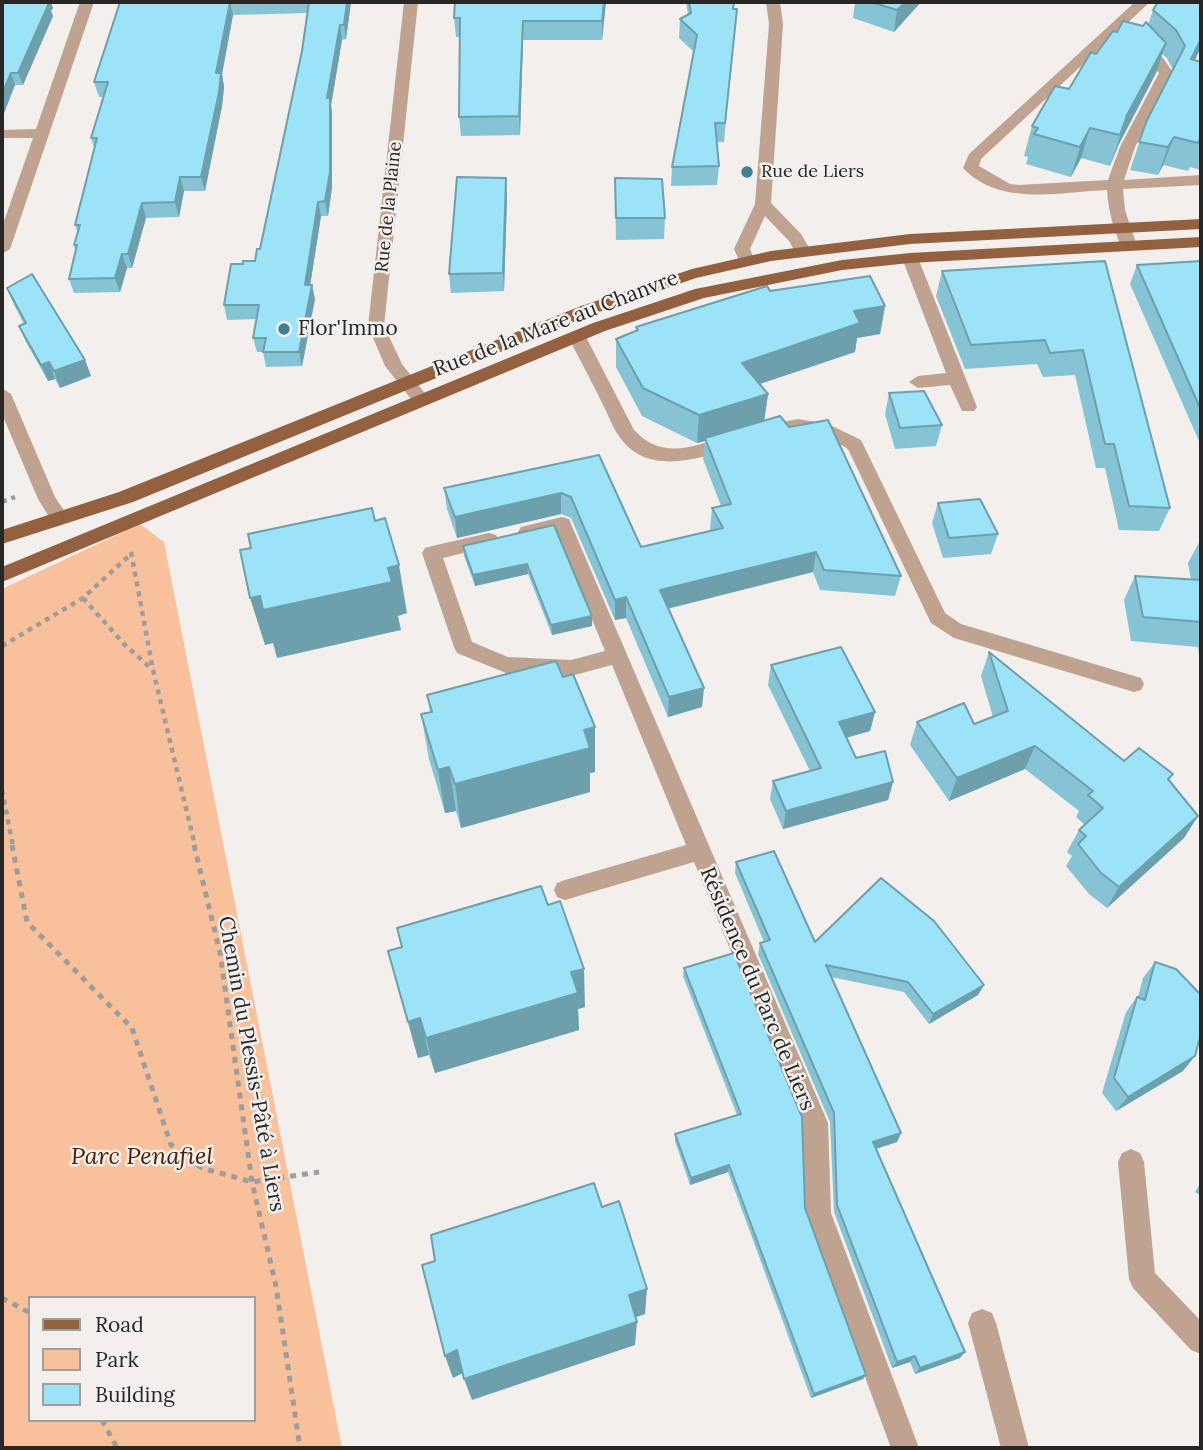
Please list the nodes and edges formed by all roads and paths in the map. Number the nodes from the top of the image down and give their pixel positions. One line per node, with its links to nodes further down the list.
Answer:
1 (87, 2): 6 (street)
2 (411, 2): 24 (street, Rue de la Plaine)
3 (773, 2): 10 (street)
4 (1143, 2): 5 (street)
5 (1119, 25): 9 (street); 9 (street)
6 (41, 133): 7 (street); 15 (street)
7 (2, 134)
8 (1201, 180): 9 (street)
9 (1114, 185): 12 (street)
10 (763, 204): 16 (street); 19 (street)
11 (1201, 224): 12 (main road)
12 (1123, 228): 14 (street); 16 (main road)
13 (1201, 242): 14 (main road, Rue de la Mare au Chanvre)
14 (1129, 246): 17 (main road, Rue de la Mare au Chanvre)
15 (2, 249)
16 (804, 256): 18 (main road); 19 (main road)
17 (910, 258): 18 (main road, Rue de la Mare au Chanvre); 22 (street)
18 (842, 265): 20 (main road, Rue de la Mare au Chanvre)
19 (749, 266): 20 (main road); 24 (main road, Rue de la Mare au Chanvre)
20 (701, 293): 21 (main road, Rue de la Mare au Chanvre)
21 (577, 337): 26 (main road, Rue de la Mare au Chanvre); 37 (street)
22 (956, 378): 23 (street); 27 (street)
23 (918, 382)
24 (407, 383): 26 (street, Rue de la Plaine); 28 (main road, Rue de la Mare au Chanvre)
25 (2, 394): 28 (street)
26 (421, 400): 29 (main road, Rue de la Mare au Chanvre)
27 (968, 407)
28 (60, 518): 30 (main road, Rue de la Mare au Chanvre)
29 (112, 528): 31 (path, Chemin du Plessis-Pâté à Liers); 32 (main road, Rue de la Mare au Chanvre)
30 (2, 537)
31 (131, 554): 33 (path); 36 (path, Chemin du Plessis-Pâté à Liers)
32 (2, 575)
33 (83, 598): 34 (path); 36 (path)
34 (2, 646)
35 (617, 656): 35 (street, Résidence du Parc de Liers); 39 (street, Résidence du Parc de Liers)
36 (153, 670): 43 (path, Chemin du Plessis-Pâté à Liers)
37 (1134, 684)
38 (2, 790): 43 (path)
39 (698, 850): 40 (street); 51 (street, Résidence du Parc de Liers)
40 (565, 890)
41 (1131, 1162): 47 (street)
42 (319, 1172): 43 (path)
43 (252, 1182): 50 (path, Chemin du Plessis-Pâté à Liers)
44 (2, 1298): 45 (path)
45 (28, 1312)
46 (982, 1323): 52 (street)
47 (1201, 1340)
48 (103, 1422): 49 (path)
49 (117, 1448)
50 (300, 1448)
51 (905, 1448)
52 (1015, 1448)

